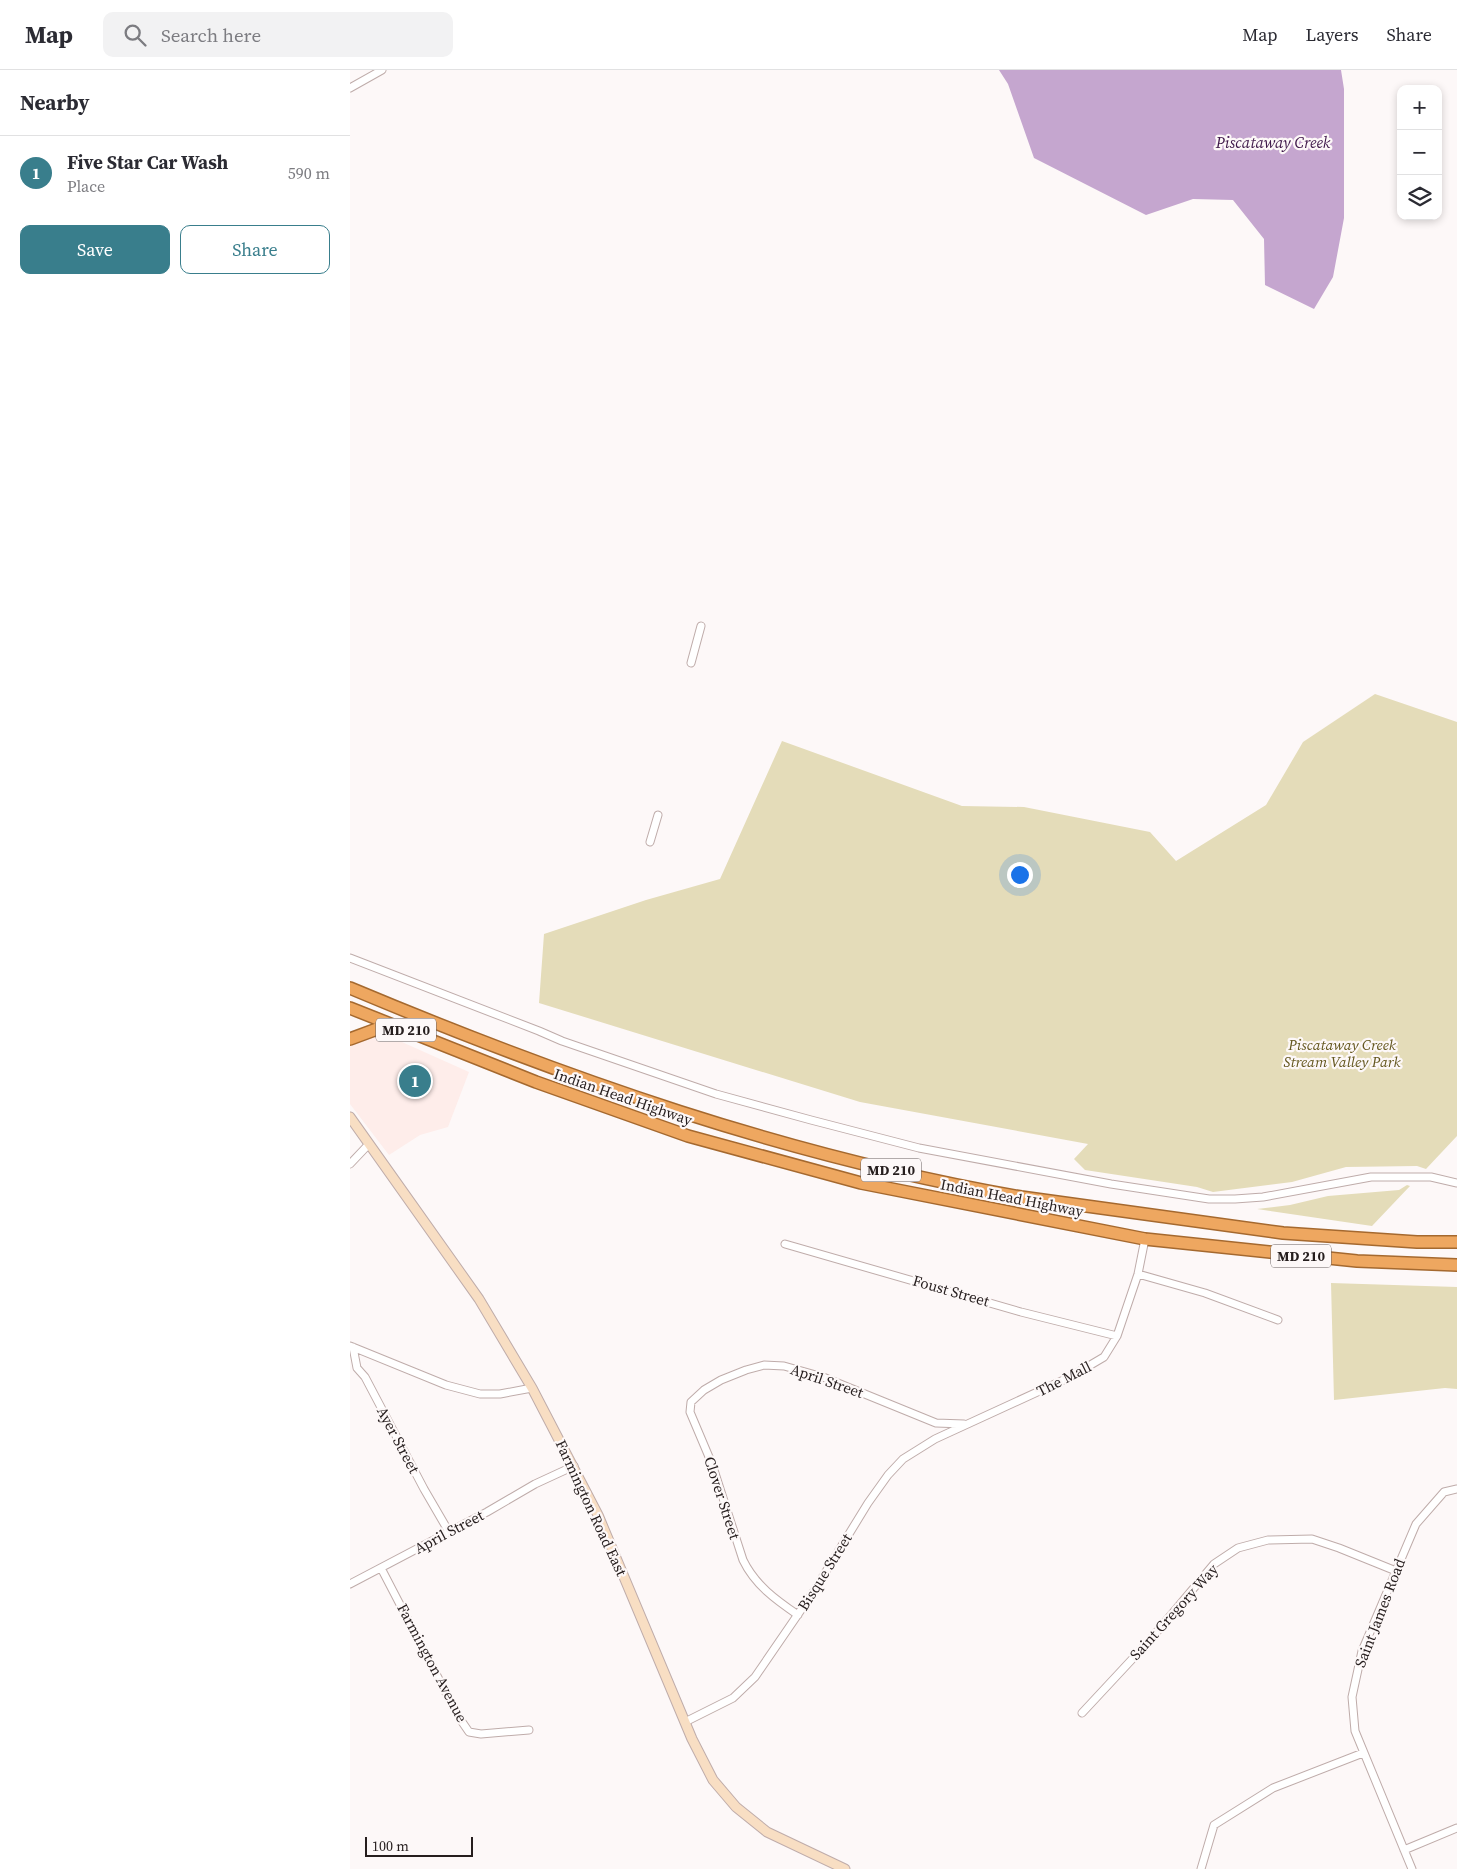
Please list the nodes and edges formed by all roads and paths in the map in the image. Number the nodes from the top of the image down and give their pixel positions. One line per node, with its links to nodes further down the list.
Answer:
1 (382, 70): 2 (street)
2 (350, 88)
3 (701, 626): 4 (street)
4 (691, 663)
5 (658, 815): 6 (street)
6 (650, 842)
7 (350, 958): 15 (street)
8 (350, 988): 17 (highway, Indian Head Highway / MD 210)
9 (350, 1008): 11 (highway, Indian Head Highway / MD 210)
10 (350, 1039): 11 (highway)
11 (438, 1043): 16 (highway, Indian Head Highway / MD 210)
12 (350, 1117): 13 (main road, Farmington Road East)
13 (369, 1144): 14 (street); 24 (main road, Farmington Road East)
14 (350, 1164)
15 (1457, 1183)
16 (1145, 1240): 19 (highway, Indian Head Highway / MD 210); 20 (street, The Mall)
17 (1457, 1242)
18 (785, 1244): 22 (street, Foust Street)
19 (1457, 1265)
20 (1138, 1274): 21 (street); 22 (street, The Mall)
21 (1278, 1320)
22 (1117, 1336): 26 (street, The Mall)
23 (352, 1347): 24 (street); 29 (street, Ayer Street)
24 (532, 1388): 27 (main road, Farmington Road East)
25 (691, 1402): 26 (street, April Street); 33 (street, Clover Street)
26 (968, 1424): 33 (street, Bisque Street)
27 (574, 1466): 29 (street, April Street); 35 (main road, Farmington Road East)
28 (1457, 1489): 31 (street, Saint James Road)
29 (449, 1532): 30 (street, April Street)
30 (381, 1568): 32 (street, April Street); 36 (street, Farmington Avenue)
31 (1396, 1570): 34 (street, Saint Gregory Way); 37 (street, Saint James Road)
32 (350, 1584)
33 (798, 1615): 35 (street, Bisque Street)
34 (1082, 1713)
35 (685, 1722): 40 (main road, Farmington Road East)
36 (529, 1730)
37 (1362, 1752): 39 (street, Saint James Road); 41 (street)
38 (1457, 1828): 39 (street)
39 (1404, 1850): 42 (street, Saint James Road)
40 (845, 1869)
41 (1202, 1869)
42 (1412, 1869)

